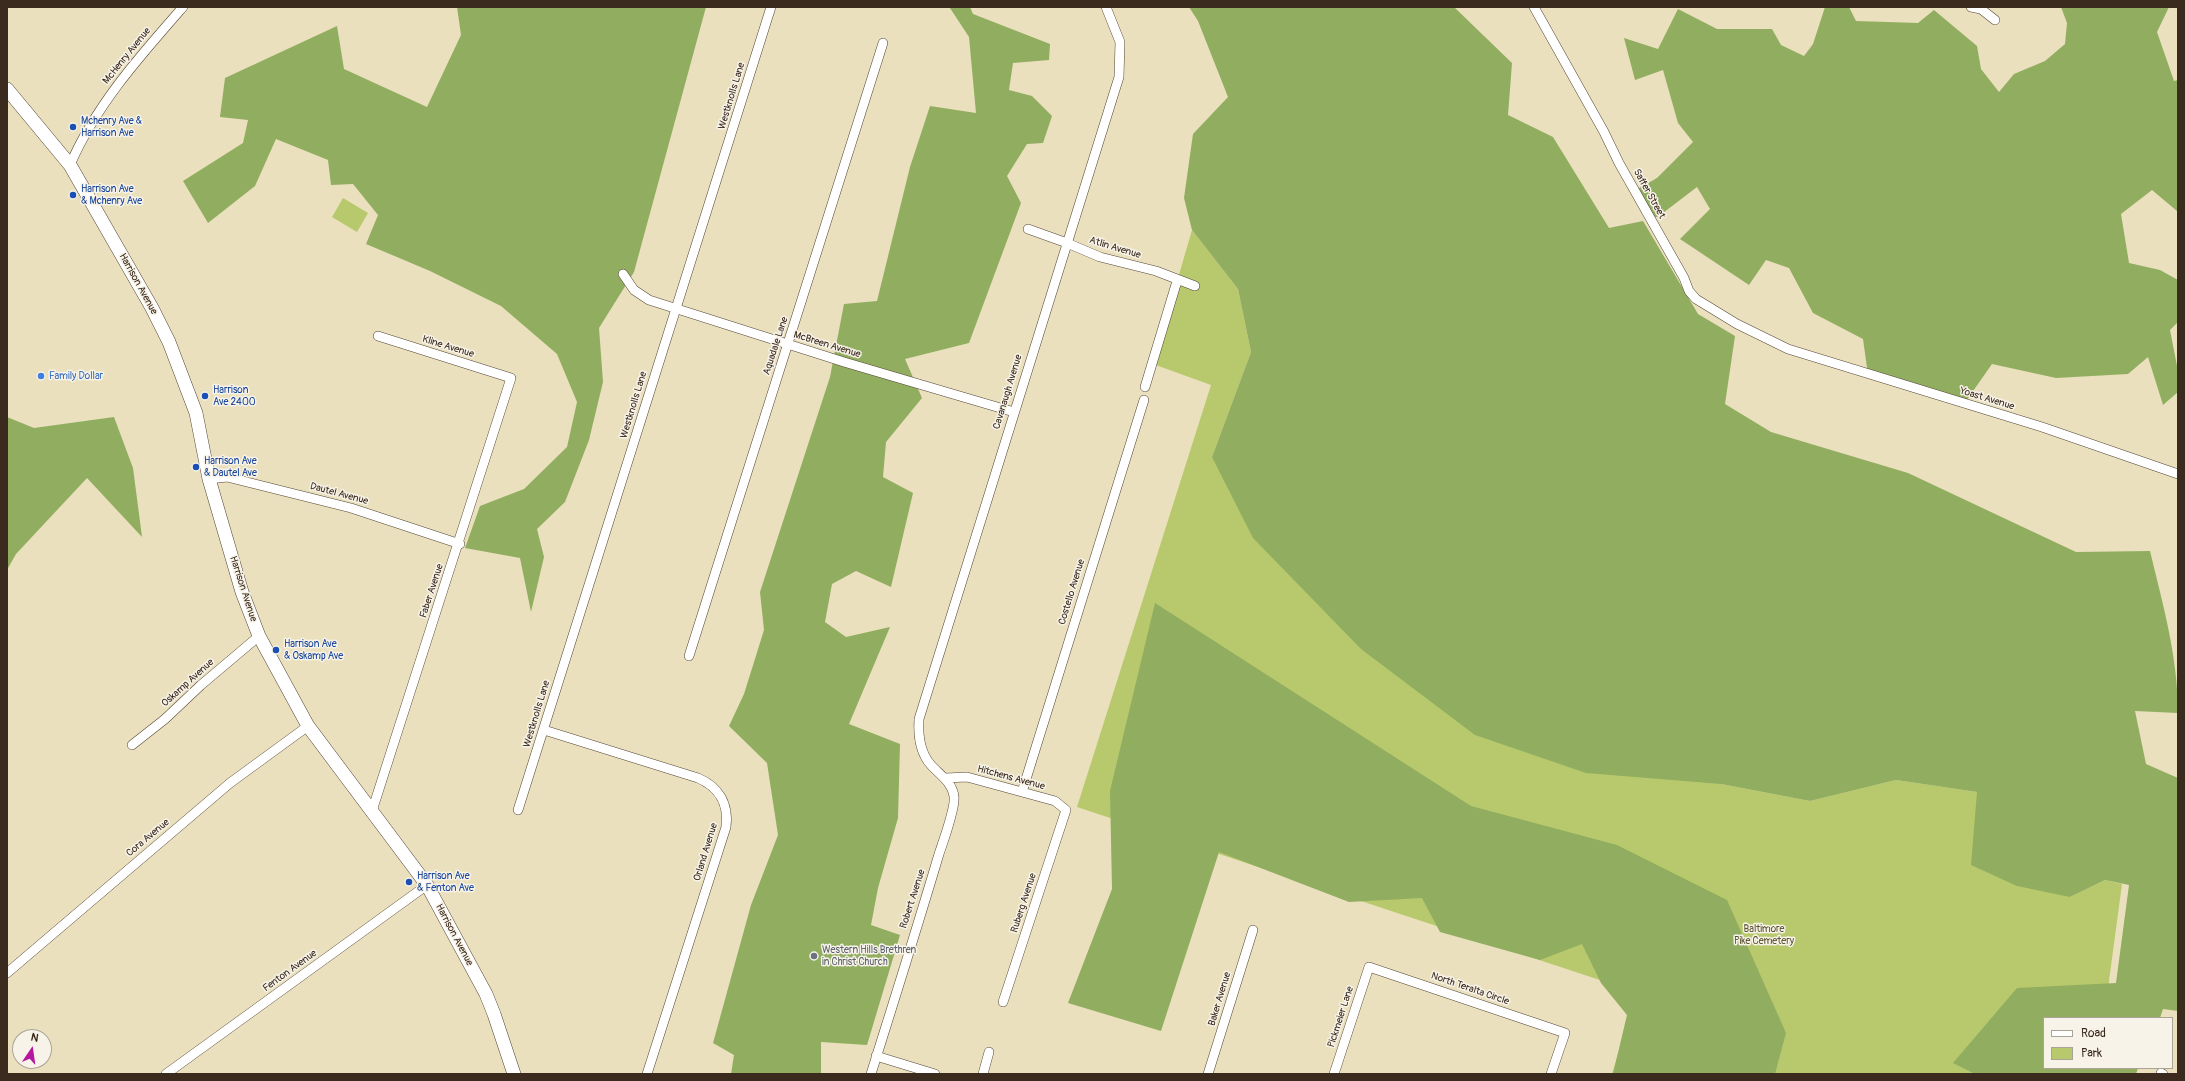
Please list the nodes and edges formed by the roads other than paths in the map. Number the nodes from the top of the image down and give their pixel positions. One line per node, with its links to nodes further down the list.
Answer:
1 (183, 7): 9 (street, McHenry Avenue)
2 (771, 7): 15 (street, Westknolls Lane)
3 (1106, 7): 11 (street, Cavanaugh Avenue)
4 (1534, 7): 18 (street, Saffer Street)
5 (1971, 7): 6 (street)
6 (1995, 20)
7 (883, 43): 17 (street, Aquadale Lane)
8 (7, 89): 9 (main road, Harrison Avenue)
9 (70, 165): 24 (main road, Harrison Avenue)
10 (1028, 229): 11 (street, Atlin Avenue)
11 (1067, 243): 13 (street, Atlin Avenue); 22 (street, Cavanaugh Avenue)
12 (623, 274): 15 (street, McBreen Avenue)
13 (1177, 281): 14 (street, Atlin Avenue); 20 (street)
14 (1195, 286)
15 (677, 309): 17 (street, McBreen Avenue); 29 (street, Westknolls Lane)
16 (378, 336): 19 (street, Kline Avenue)
17 (788, 344): 22 (street, McBreen Avenue); 27 (street, Aquadale Lane)
18 (1788, 349): 23 (street, Yoast Avenue)
19 (512, 378): 25 (street, Faber Avenue)
20 (1145, 387)
21 (1144, 400): 32 (street, Costello Avenue)
22 (1014, 412): 31 (street, Cavanaugh Avenue)
23 (2178, 474)
24 (209, 478): 25 (street, Dautel Avenue); 26 (main road, Harrison Avenue)
25 (460, 544): 35 (street, Faber Avenue)
26 (259, 636): 28 (main road, Harrison Avenue); 30 (street, Oskamp Avenue)
27 (689, 656)
28 (308, 726): 35 (main road, Harrison Avenue); 39 (street, Cora Avenue)
29 (544, 730): 33 (street, Westknolls Lane); 45 (street, Orland Avenue)
30 (132, 745)
31 (946, 778): 32 (street, Hitchens Avenue); 42 (street, Robert Avenue)
32 (1022, 792): 34 (street, Hitchens Avenue)
33 (518, 810)
34 (1066, 810): 40 (street, Ruberg Avenue)
35 (372, 811): 36 (main road, Harrison Avenue)
36 (427, 885): 43 (street, Fenton Avenue); 44 (main road, Harrison Avenue)
37 (1253, 930): 49 (street, Baker Avenue)
38 (1369, 967): 50 (street, Pickmeier Lane); 51 (street, North Teralta Circle)
39 (7, 972)
40 (1003, 1002)
41 (989, 1052): 48 (street)
42 (876, 1056): 46 (street, Robert Avenue); 47 (street)
43 (166, 1074)
44 (514, 1074)
45 (647, 1074)
46 (871, 1074)
47 (935, 1074)
48 (983, 1074)
49 (1208, 1074)
50 (1334, 1074)
51 (1551, 1074)

